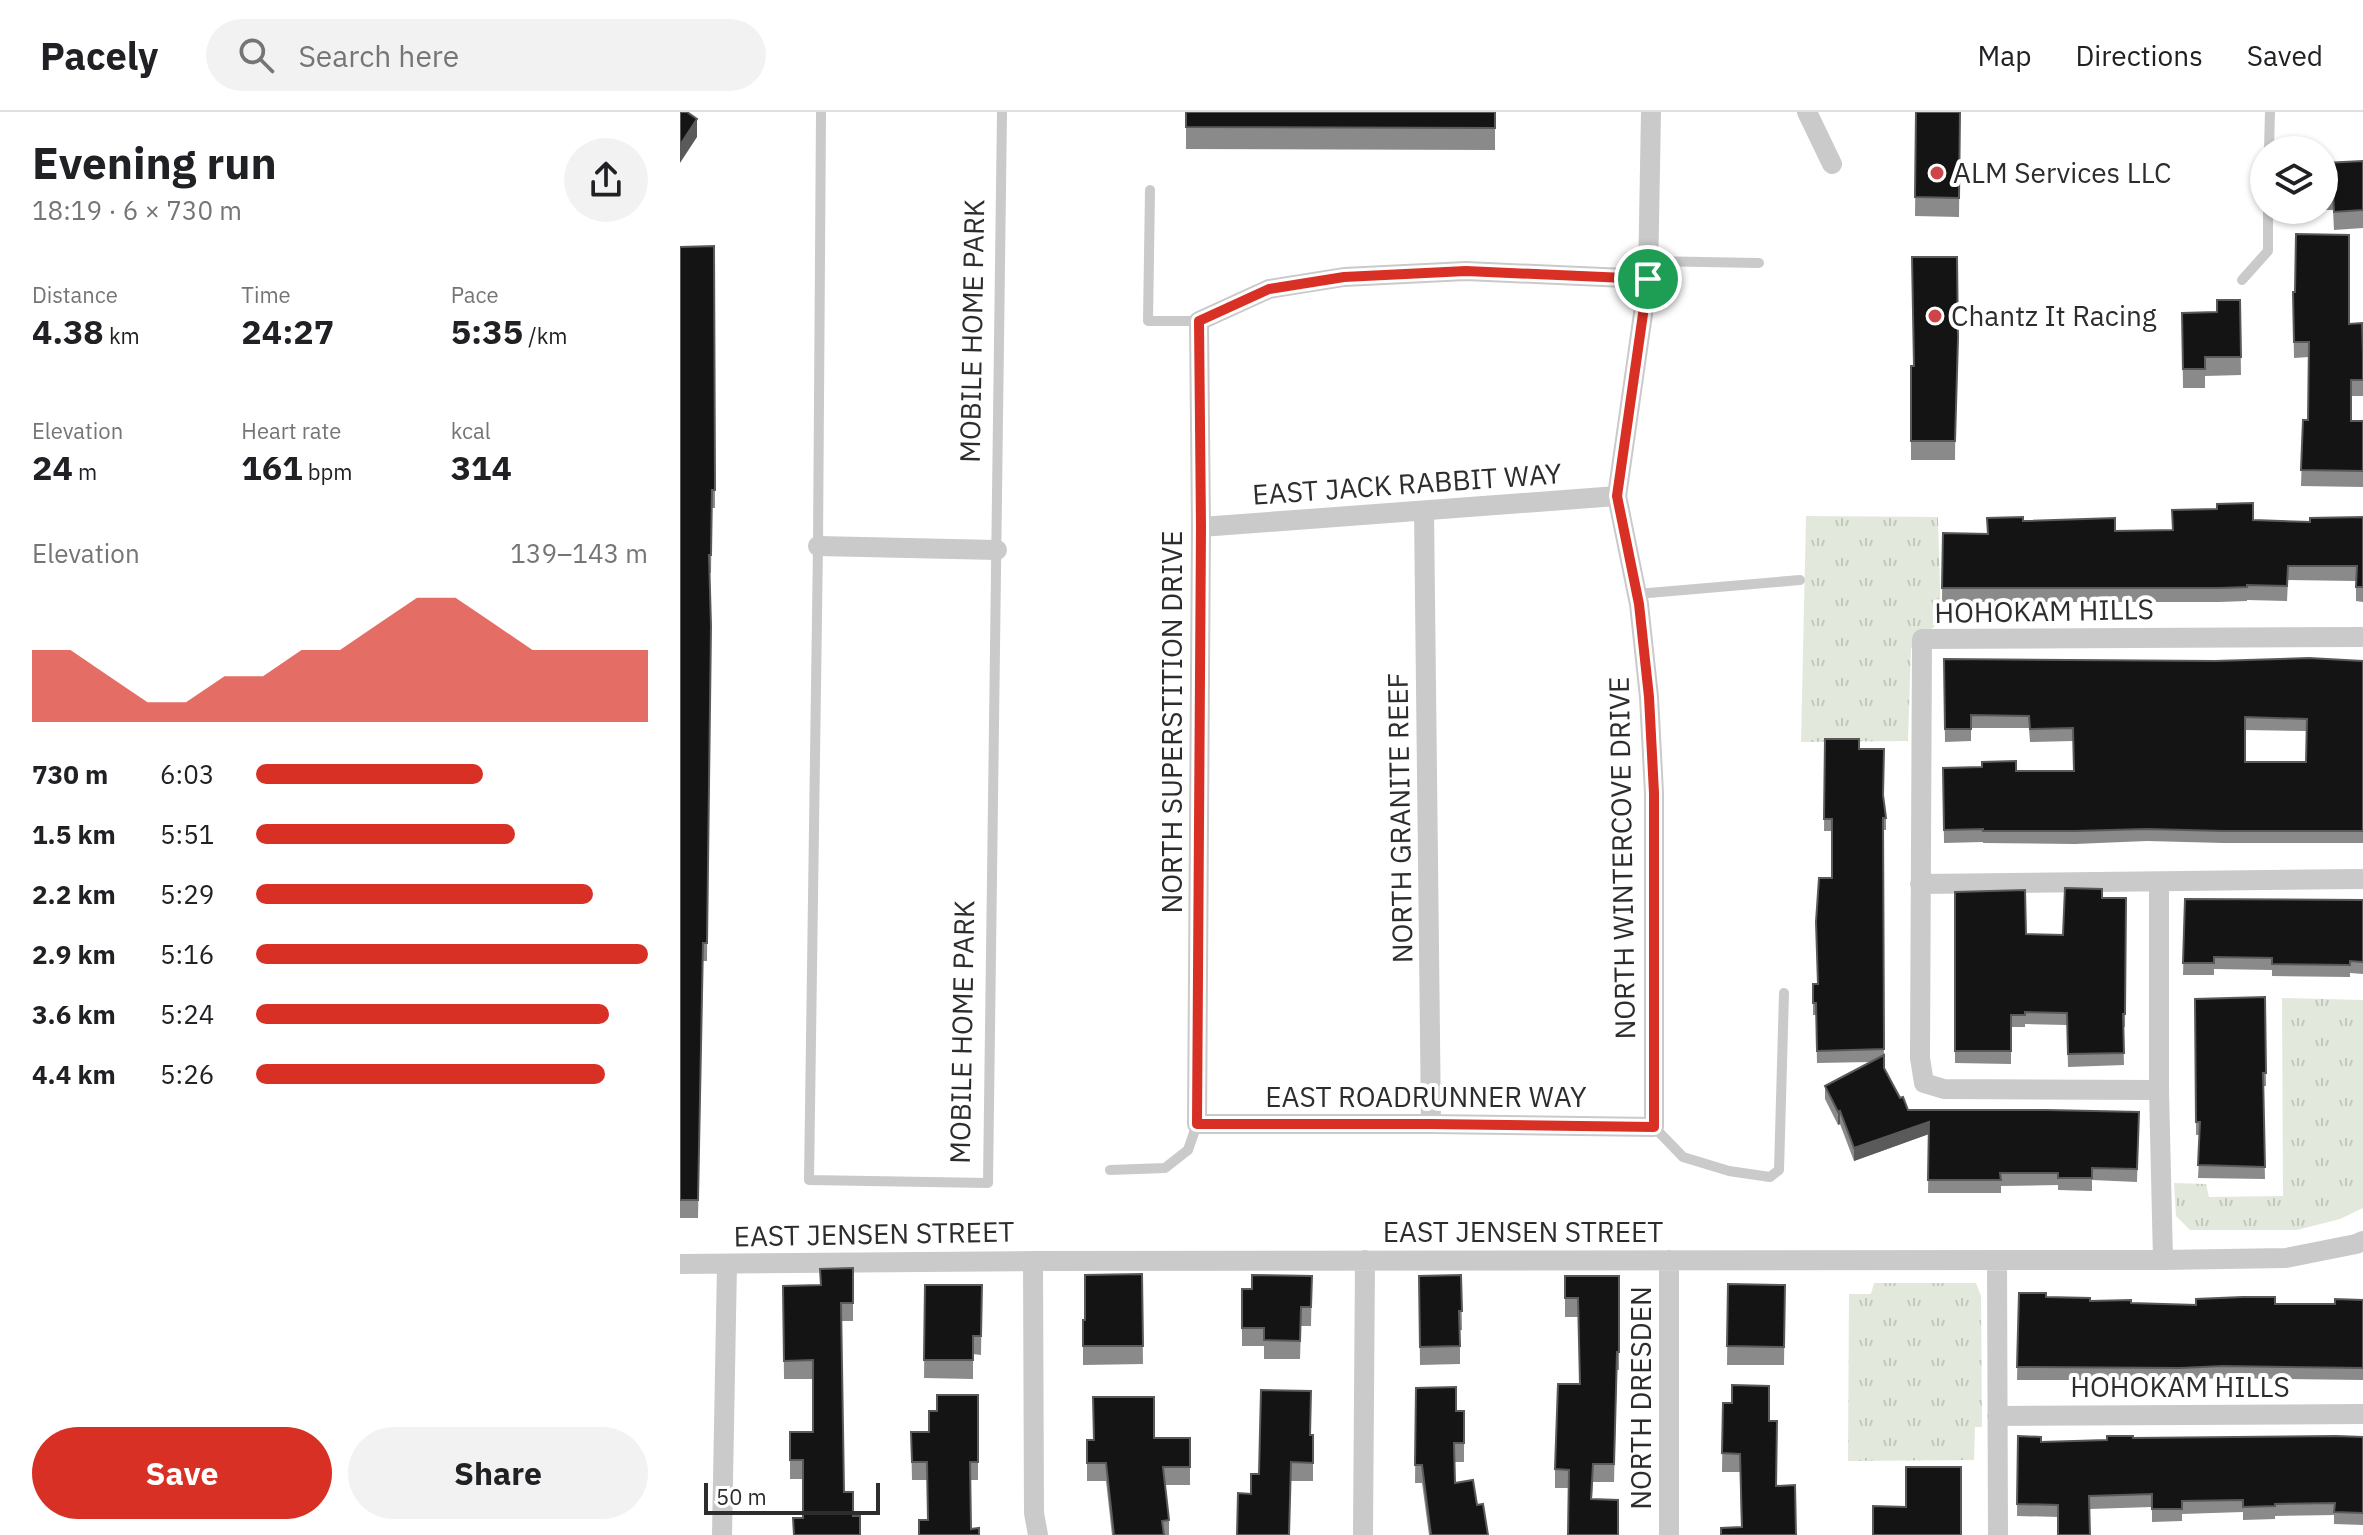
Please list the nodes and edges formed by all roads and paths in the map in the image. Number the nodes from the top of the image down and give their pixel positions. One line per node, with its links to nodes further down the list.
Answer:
1 (821, 112): 17 (lane, MOBILE HOME PARK)
2 (1002, 112): 18 (lane, MOBILE HOME PARK)
3 (1651, 112): 11 (street, NORTH WINTERCOVE DRIVE)
4 (1807, 112): 7 (street)
5 (2270, 112): 6 (lane)
6 (2269, 136)
7 (1832, 164)
8 (1150, 190): 13 (lane)
9 (2268, 224): 12 (lane)
10 (1759, 263): 11 (lane)
11 (1648, 270): 13 (street); 14 (street, NORTH WINTERCOVE DRIVE)
12 (2242, 280)
13 (1199, 321): 16 (street, NORTH SUPERSTITION DRIVE)
14 (1617, 496): 15 (street, EAST JACK RABBIT WAY); 20 (street, NORTH WINTERCOVE DRIVE)
15 (1424, 511): 16 (street, EAST JACK RABBIT WAY); 28 (street, NORTH GRANITE REEF)
16 (1201, 527): 27 (street, NORTH SUPERSTITION DRIVE)
17 (818, 546): 18 (street); 18 (lane, MOBILE HOME PARK)
18 (997, 550)
19 (1800, 580): 20 (lane)
20 (1637, 594): 29 (street, NORTH WINTERCOVE DRIVE)
21 (2363, 637): 24 (street, HOHOKAM HILLS)
22 (2363, 879): 23 (street)
23 (2159, 882): 24 (street); 26 (street)
24 (1920, 884): 26 (street, HOHOKAM HILLS)
25 (1784, 993): 29 (lane)
26 (2159, 1090): 35 (street)
27 (1197, 1124): 28 (street, EAST ROADRUNNER WAY); 30 (lane)
28 (1431, 1124): 29 (street, EAST ROADRUNNER WAY)
29 (1654, 1127)
30 (1110, 1170)
31 (2363, 1241): 35 (street, EAST JENSEN STREET)
32 (1365, 1260): 33 (street, EAST JENSEN STREET); 36 (street, EAST JENSEN STREET); 43 (street)
33 (1669, 1260): 34 (street, EAST JENSEN STREET); 44 (street, NORTH DRESDEN)
34 (1997, 1260): 35 (street, EAST JENSEN STREET); 40 (street)
35 (2163, 1260)
36 (1033, 1261): 38 (street, EAST JENSEN STREET); 42 (street)
37 (680, 1264): 38 (street, EAST JENSEN STREET)
38 (727, 1264): 41 (street)
39 (2363, 1414): 40 (street, HOHOKAM HILLS)
40 (1997, 1416): 45 (street)
41 (722, 1535)
42 (1038, 1535)
43 (1363, 1535)
44 (1669, 1535)
45 (1998, 1535)

